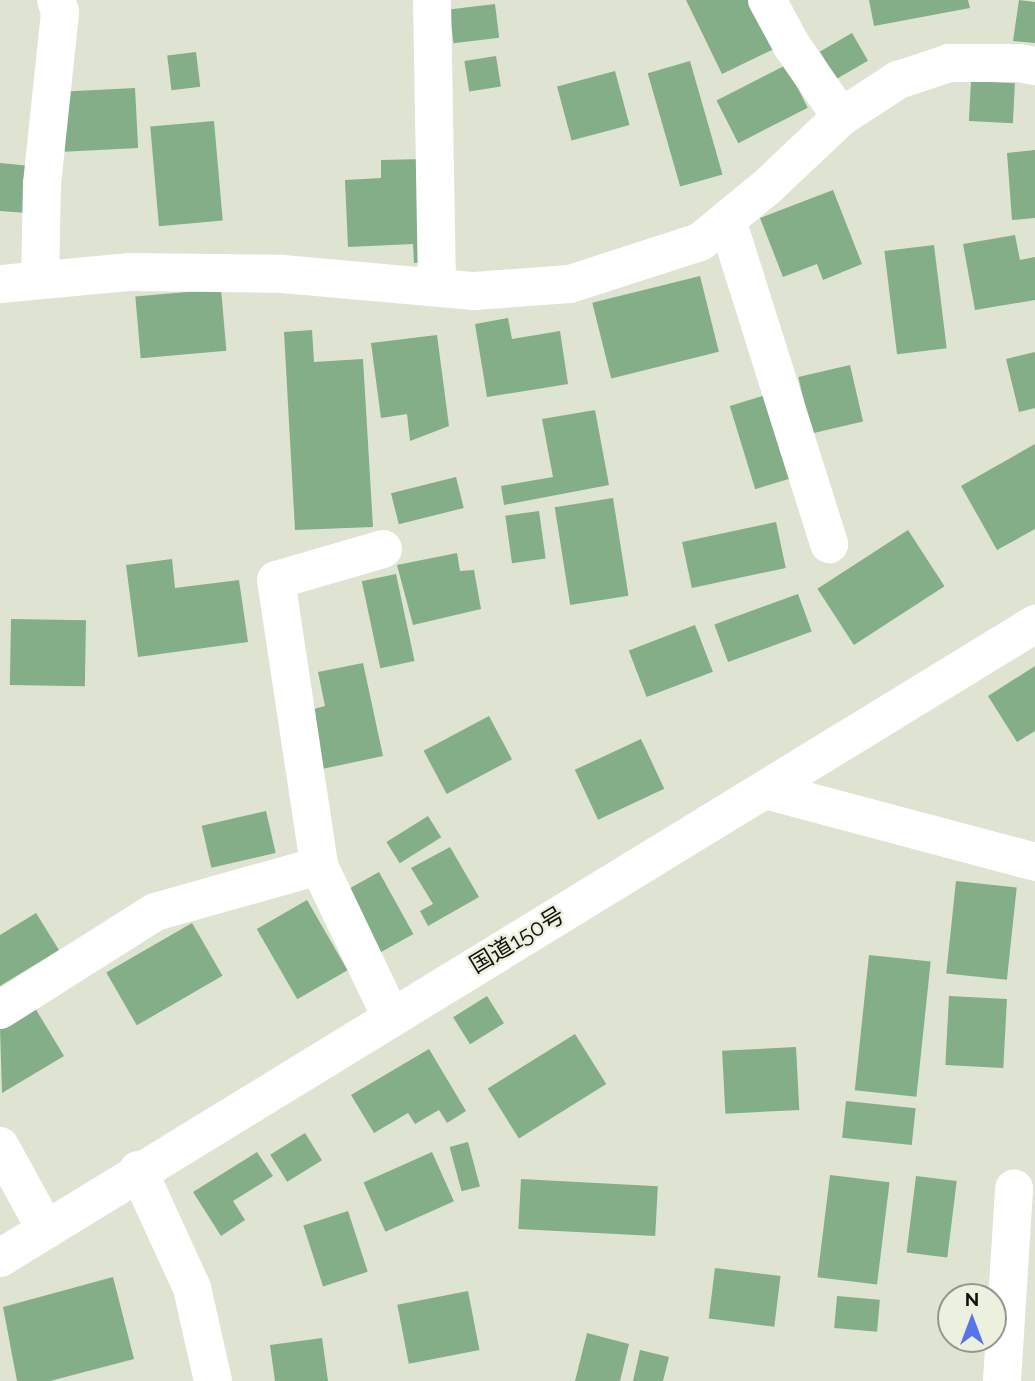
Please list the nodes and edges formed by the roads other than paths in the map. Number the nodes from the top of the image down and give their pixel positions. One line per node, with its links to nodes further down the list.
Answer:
1 (57, 0): 7 (main road)
2 (432, 0): 9 (main road)
3 (767, 0): 5 (main road)
4 (1035, 66): 5 (main road)
5 (841, 117): 6 (main road)
6 (727, 219): 9 (main road); 10 (main road)
7 (40, 280): 8 (main road); 9 (main road)
8 (0, 284)
9 (437, 287)
10 (829, 544)
11 (383, 549): 15 (main road)
12 (1035, 624): 13 (main road, 国道150号)
13 (765, 790): 14 (main road); 17 (main road, 国道150号)
14 (1035, 862)
15 (318, 866): 16 (main road); 17 (main road)
16 (0, 1010)
17 (391, 1017): 19 (main road, 国道150号)
18 (0, 1146): 21 (main road)
19 (138, 1170): 21 (main road, 国道150号); 23 (main road)
20 (1014, 1188): 24 (main road)
21 (46, 1230): 22 (main road, 国道150号)
22 (0, 1258)
23 (214, 1381)
24 (1002, 1381)

